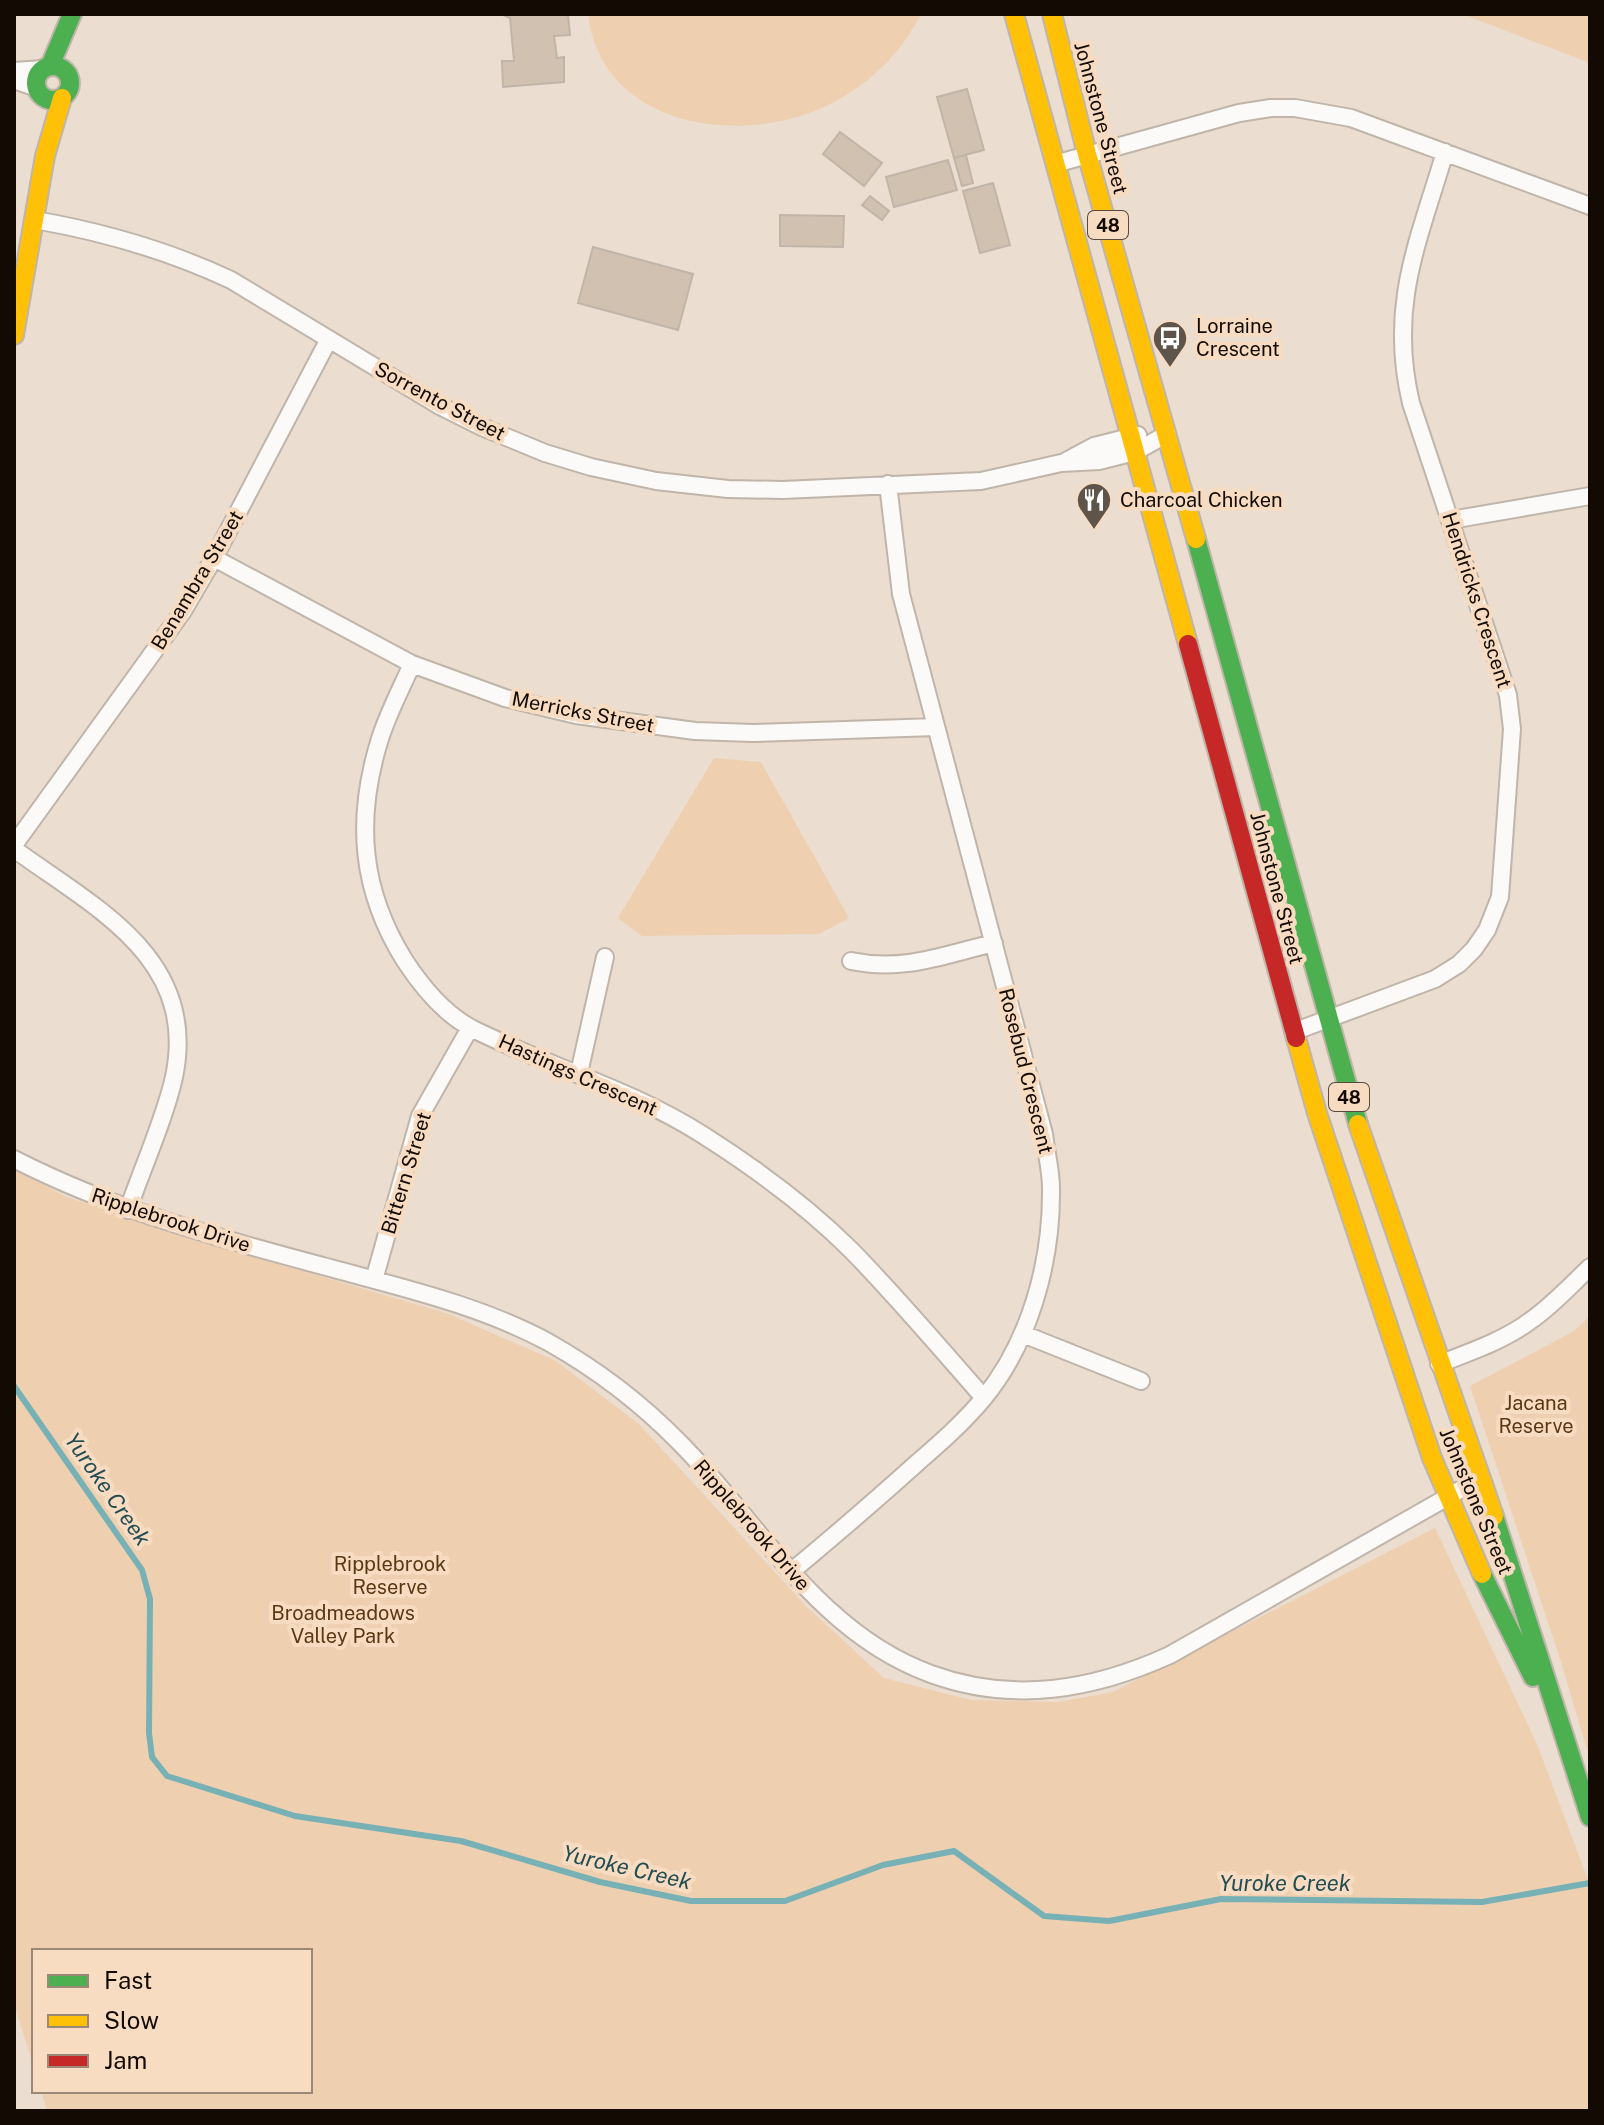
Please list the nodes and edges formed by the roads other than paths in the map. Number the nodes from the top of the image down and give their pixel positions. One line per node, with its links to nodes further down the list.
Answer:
1 (1014, 14): 12 (main road, Johnstone Street / 48)
2 (1052, 14): 10 (main road, Johnstone Street / 48)
3 (71, 18): 4 (main road)
4 (53, 69): 5 (street); 7 (main road); 8 (main road)
5 (14, 71)
6 (14, 80): 7 (street)
7 (39, 91): 8 (main road); 11 (main road)
8 (62, 98): 11 (main road)
9 (1445, 152): 10 (street); 13 (street); 21 (street, Hendricks Crescent)
10 (1087, 154): 12 (street); 17 (main road, Johnstone Street / 48)
11 (45, 156): 14 (main road)
12 (1055, 164): 18 (main road, Johnstone Street / 48)
13 (1590, 206)
14 (35, 220): 15 (main road); 16 (street, Sorrento Street)
15 (14, 335)
16 (329, 339): 19 (street, Sorrento Street); 22 (street, Benambra Street)
17 (1167, 434): 18 (street, Sorrento Street); 29 (main road, Johnstone Street / 48)
18 (1132, 444): 19 (street, Sorrento Street); 31 (main road, Johnstone Street / 48)
19 (888, 484): 24 (street, Rosebud Crescent)
20 (1590, 496): 21 (street)
21 (1451, 520): 29 (street, Hendricks Crescent)
22 (214, 558): 23 (street, Merricks Street); 25 (street, Benambra Street)
23 (412, 664): 24 (street, Merricks Street); 30 (street, Hastings Crescent)
24 (936, 727): 26 (street, Rosebud Crescent)
25 (14, 847): 34 (street)
26 (994, 943): 28 (street); 37 (street, Rosebud Crescent)
27 (605, 957): 32 (street)
28 (851, 961)
29 (1326, 1019): 31 (street, Hendricks Crescent); 38 (main road, Johnstone Street / 48)
30 (470, 1028): 32 (street, Hastings Crescent); 36 (street, Bittern Street)
31 (1293, 1032): 42 (main road, Johnstone Street / 48)
32 (579, 1073): 40 (street, Hastings Crescent)
33 (14, 1159): 34 (street, Ripplebrook Drive)
34 (128, 1210): 36 (street, Ripplebrook Drive)
35 (1590, 1267): 38 (street)
36 (374, 1280): 43 (street, Ripplebrook Drive)
37 (1023, 1334): 39 (street); 40 (street, Rosebud Crescent)
38 (1439, 1364): 41 (main road, Johnstone Street / 48)
39 (1141, 1381)
40 (984, 1398): 43 (street, Rosebud Crescent)
41 (1481, 1478): 42 (street, Ripplebrook Drive); 44 (main road, Johnstone Street / 48)
42 (1448, 1495): 43 (street, Ripplebrook Drive); 44 (main road, Johnstone Street / 48)
43 (792, 1571)
44 (1568, 1748): 45 (main road, Johnstone Street / 48)
45 (1590, 1817)

